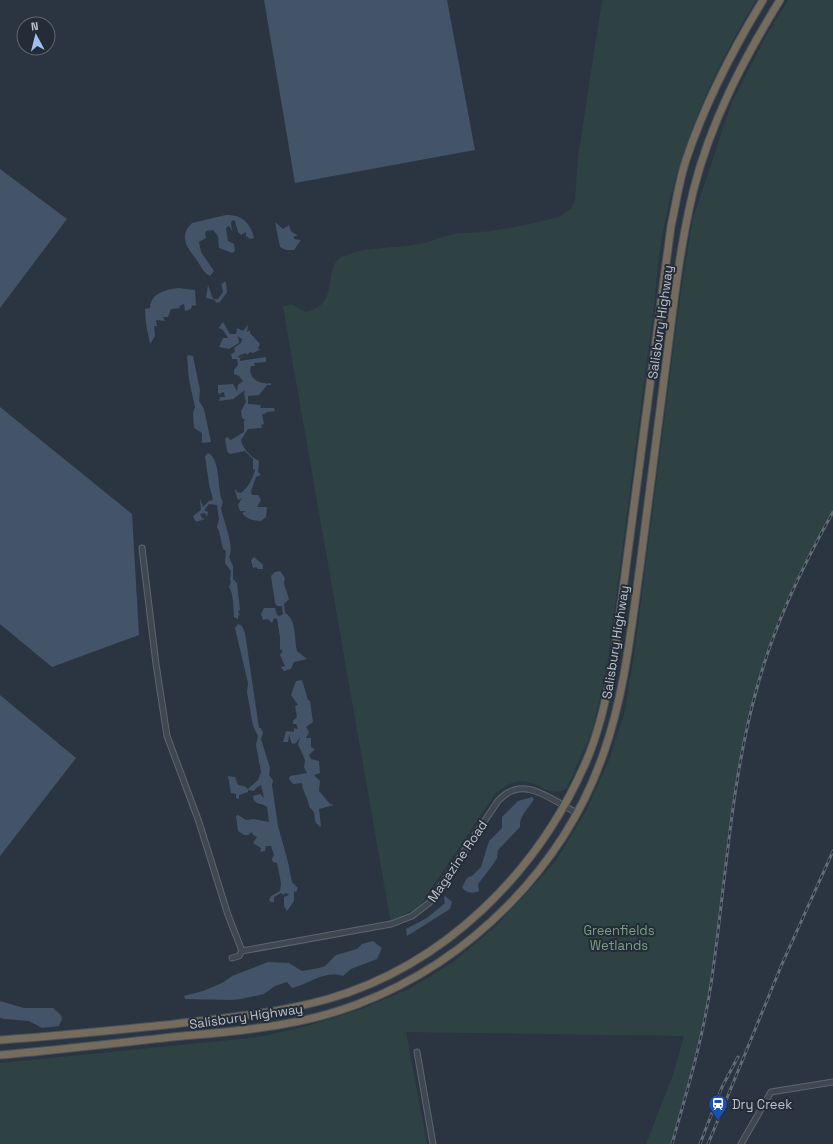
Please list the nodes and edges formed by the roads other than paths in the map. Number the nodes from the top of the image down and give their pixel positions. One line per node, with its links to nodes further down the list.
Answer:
1 (763, 0): 4 (highway, Salisbury Highway)
2 (780, 0): 5 (highway, Salisbury Highway)
3 (142, 548): 6 (street)
4 (565, 807): 5 (street, Magazine Road); 6 (street, Magazine Road); 8 (highway, Salisbury Highway)
5 (577, 813): 10 (highway, Salisbury Highway)
6 (242, 951): 7 (street, Magazine Road)
7 (232, 958)
8 (0, 1040)
9 (417, 1052): 12 (street)
10 (0, 1055)
11 (833, 1082): 13 (street)
12 (432, 1144)
13 (741, 1144)

